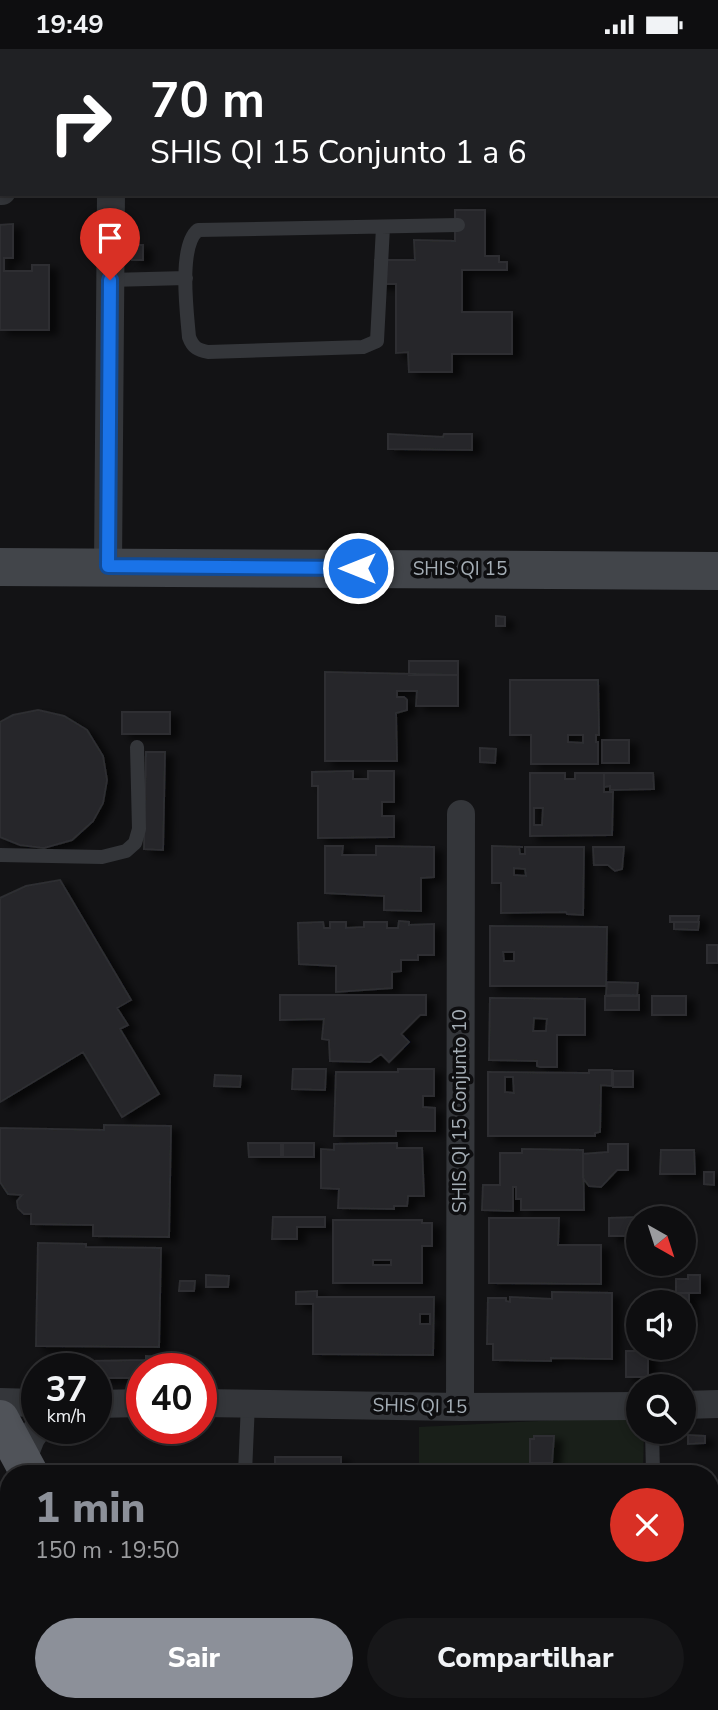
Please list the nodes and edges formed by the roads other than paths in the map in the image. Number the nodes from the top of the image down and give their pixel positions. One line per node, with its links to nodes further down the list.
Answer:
1 (111, 196): 5 (street)
2 (458, 225): 3 (lane)
3 (383, 227): 4 (lane); 4 (lane)
4 (186, 278): 5 (lane)
5 (110, 280): 6 (street)
6 (92, 566): 7 (street, SHIS QI 15); 8 (street, SHIS QI 15); 9 (street, SHIS QI 15)
7 (0, 567)
8 (718, 571)
9 (0, 583)
10 (137, 747): 12 (lane)
11 (461, 814): 20 (street, SHIS QI 15 Conjunto 10)
12 (0, 855)
13 (0, 1402): 14 (street)
14 (21, 1403)
15 (217, 1403): 16 (street, SHIS QI 15)
16 (248, 1403): 20 (street, SHIS QI 15); 24 (lane)
17 (718, 1404): 18 (street)
18 (696, 1405)
19 (626, 1406): 20 (street, SHIS QI 15)
20 (460, 1407)
21 (0, 1419): 23 (main road)
22 (652, 1444): 25 (lane)
23 (30, 1454)
24 (245, 1465)
25 (653, 1465)

